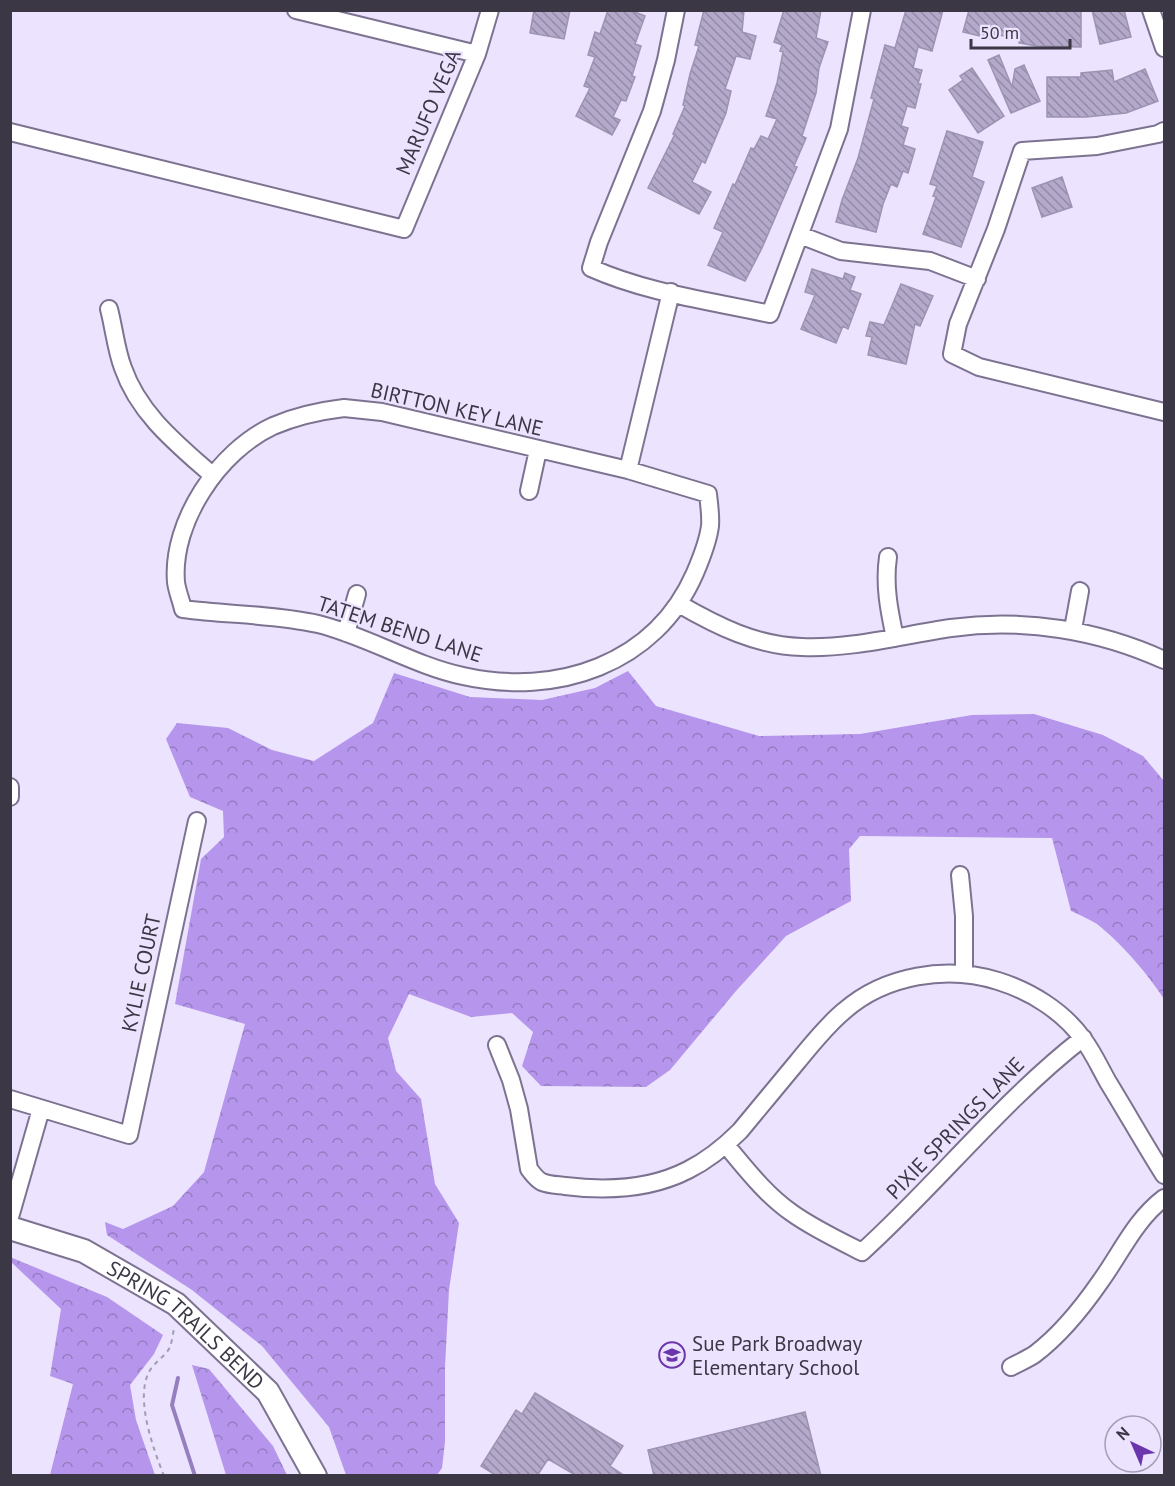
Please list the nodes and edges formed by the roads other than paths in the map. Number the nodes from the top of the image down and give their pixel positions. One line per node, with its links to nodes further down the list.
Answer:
1 (296, 10): 7 (street)
2 (490, 10): 7 (street, MARUFO VEGA)
3 (676, 10): 12 (street)
4 (862, 10): 10 (street)
5 (1151, 10): 6 (street)
6 (1164, 48)
7 (477, 54): 9 (street, MARUFO VEGA)
8 (1164, 131): 11 (street)
9 (10, 132)
10 (800, 235): 11 (street); 12 (street)
11 (976, 279): 14 (street)
12 (671, 292): 16 (street)
13 (109, 309): 17 (street)
14 (1164, 412)
15 (538, 450): 16 (street, BIRTTON KEY LANE); 17 (street, BIRTTON KEY LANE); 18 (street)
16 (628, 470): 19 (street, BIRTTON KEY LANE)
17 (212, 475): 24 (street, BIRTTON KEY LANE)
18 (529, 491)
19 (708, 494): 23 (street, TATEM BEND LANE)
20 (888, 557): 27 (street)
21 (1080, 591): 25 (street)
22 (357, 594): 26 (street)
23 (679, 604): 26 (street, TATEM BEND LANE); 27 (street)
24 (183, 609): 26 (street, TATEM BEND LANE)
25 (1073, 629): 27 (street); 28 (street)
26 (346, 633)
27 (895, 638)
28 (1164, 660)
29 (10, 787): 30 (street)
30 (10, 797)
31 (197, 821): 37 (street, KYLIE COURT)
32 (960, 875): 33 (street)
33 (964, 974): 34 (street); 38 (street)
34 (1083, 1038): 38 (street, PIXIE SPRINGS LANE); 39 (street)
35 (497, 1045): 38 (street)
36 (10, 1099): 37 (street)
37 (41, 1109): 41 (street)
38 (726, 1145)
39 (1164, 1175)
40 (1164, 1198): 43 (street)
41 (10, 1217)
42 (10, 1228): 44 (street, SPRING TRAILS BEND)
43 (1011, 1367)
44 (315, 1476)

